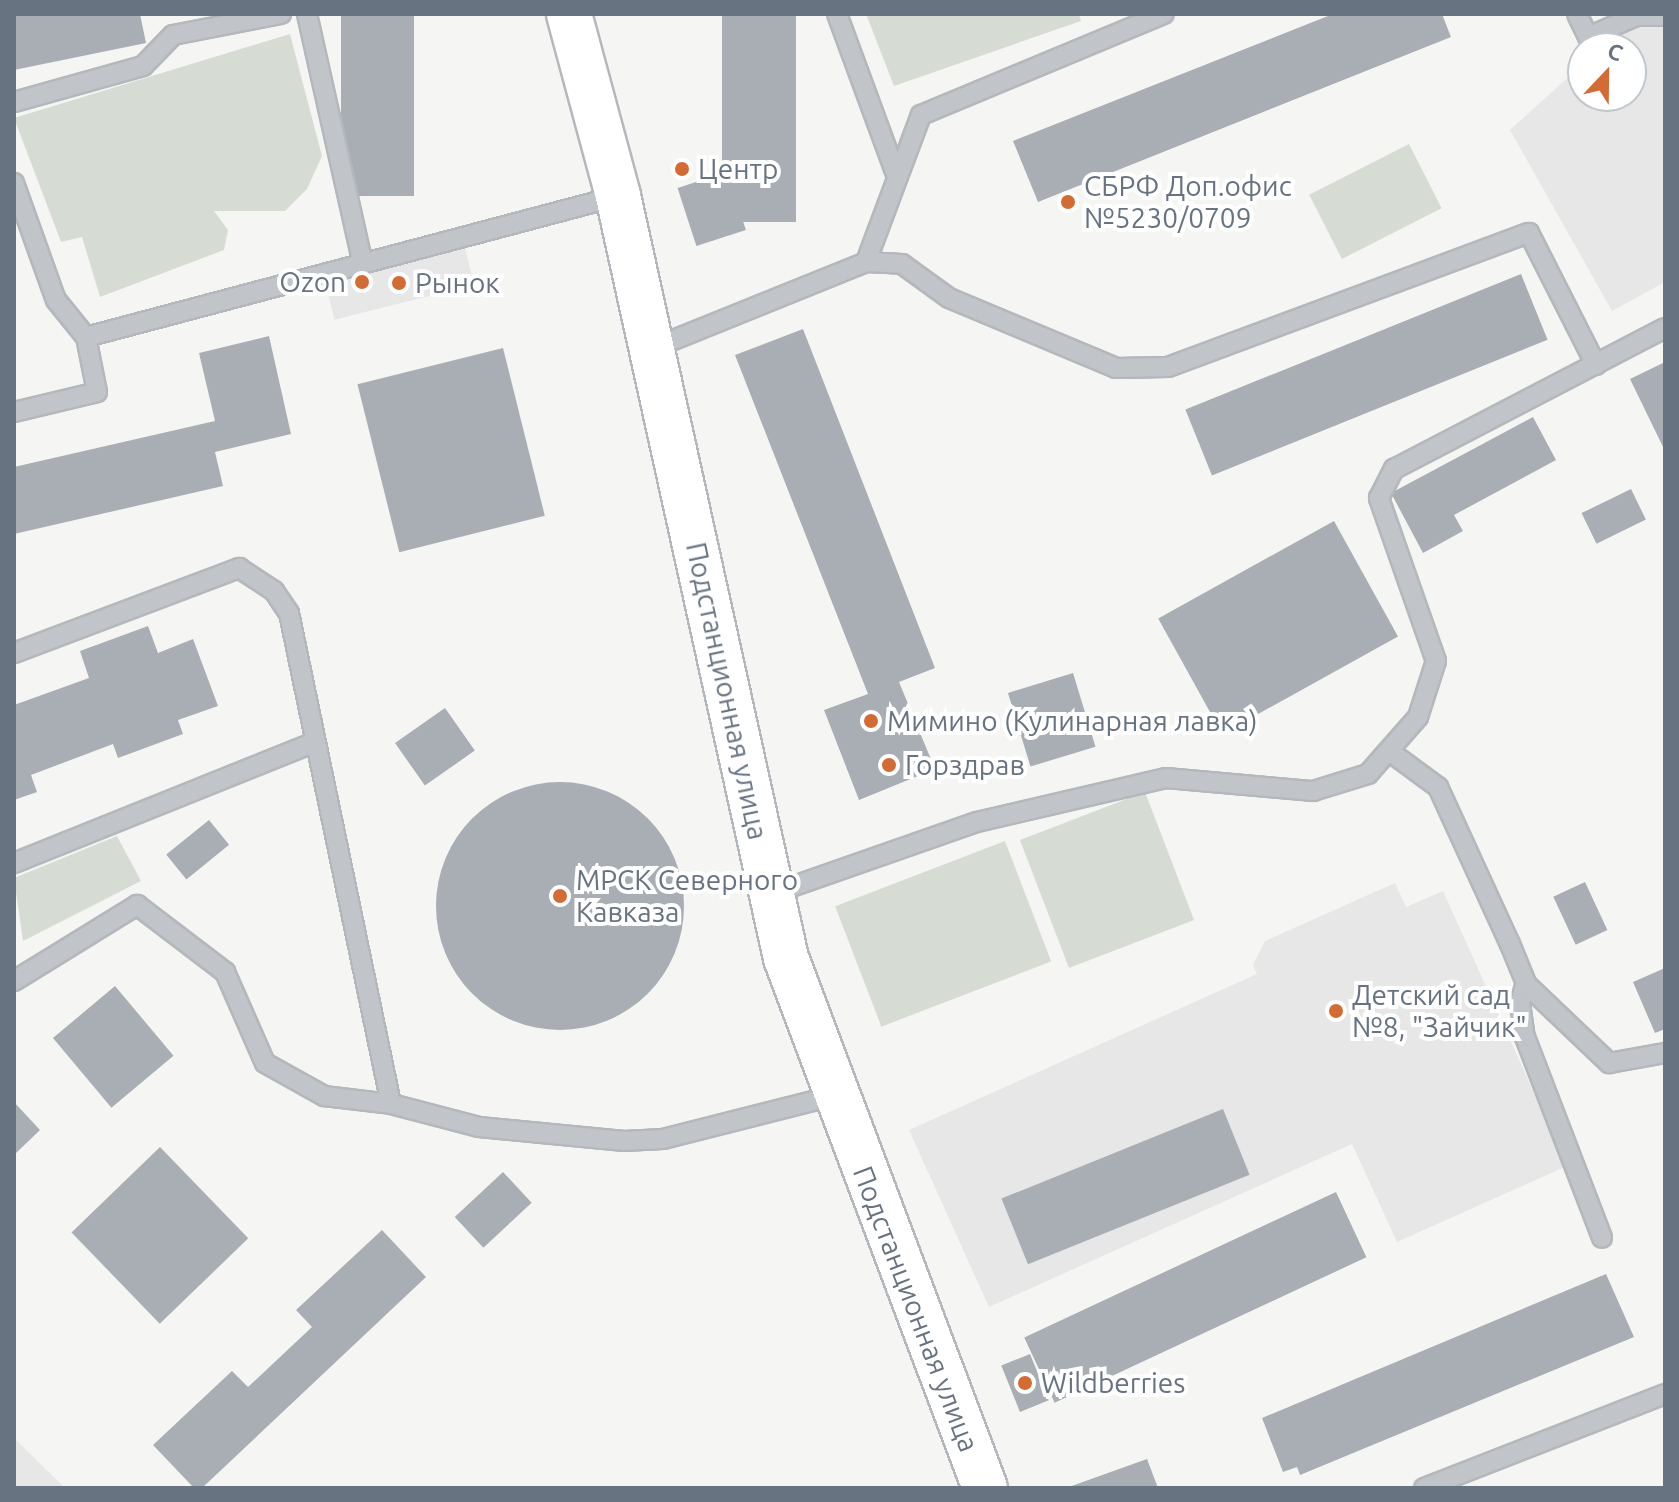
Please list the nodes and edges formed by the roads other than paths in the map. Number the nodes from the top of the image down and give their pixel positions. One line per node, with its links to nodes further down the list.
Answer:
1 (281, 14): 8 (lane)
2 (307, 14): 13 (lane)
3 (569, 14): 11 (street, Подстанционная улица)
4 (837, 14): 9 (lane)
5 (1164, 14): 9 (lane)
6 (1577, 14): 7 (lane)
7 (1665, 16)
8 (14, 102)
9 (896, 174): 12 (lane)
10 (14, 183): 15 (lane)
11 (618, 196): 13 (lane); 16 (street, Подстанционная улица)
12 (866, 262): 16 (lane); 17 (lane)
13 (363, 264): 15 (lane)
14 (1665, 328): 17 (lane)
15 (86, 337): 18 (lane)
16 (651, 349): 23 (street, Подстанционная улица)
17 (1596, 365): 21 (lane)
18 (14, 412)
19 (14, 653): 20 (lane)
20 (313, 743): 22 (lane); 28 (lane)
21 (1393, 754): 23 (lane); 25 (lane)
22 (14, 863)
23 (771, 894): 27 (street, Подстанционная улица)
24 (14, 981): 28 (lane)
25 (1526, 984): 26 (lane); 29 (lane)
26 (1665, 1053)
27 (833, 1096): 28 (lane); 31 (street, Подстанционная улица)
28 (391, 1104)
29 (1602, 1238)
30 (1665, 1394): 32 (lane)
31 (985, 1488)
32 (1424, 1488)

